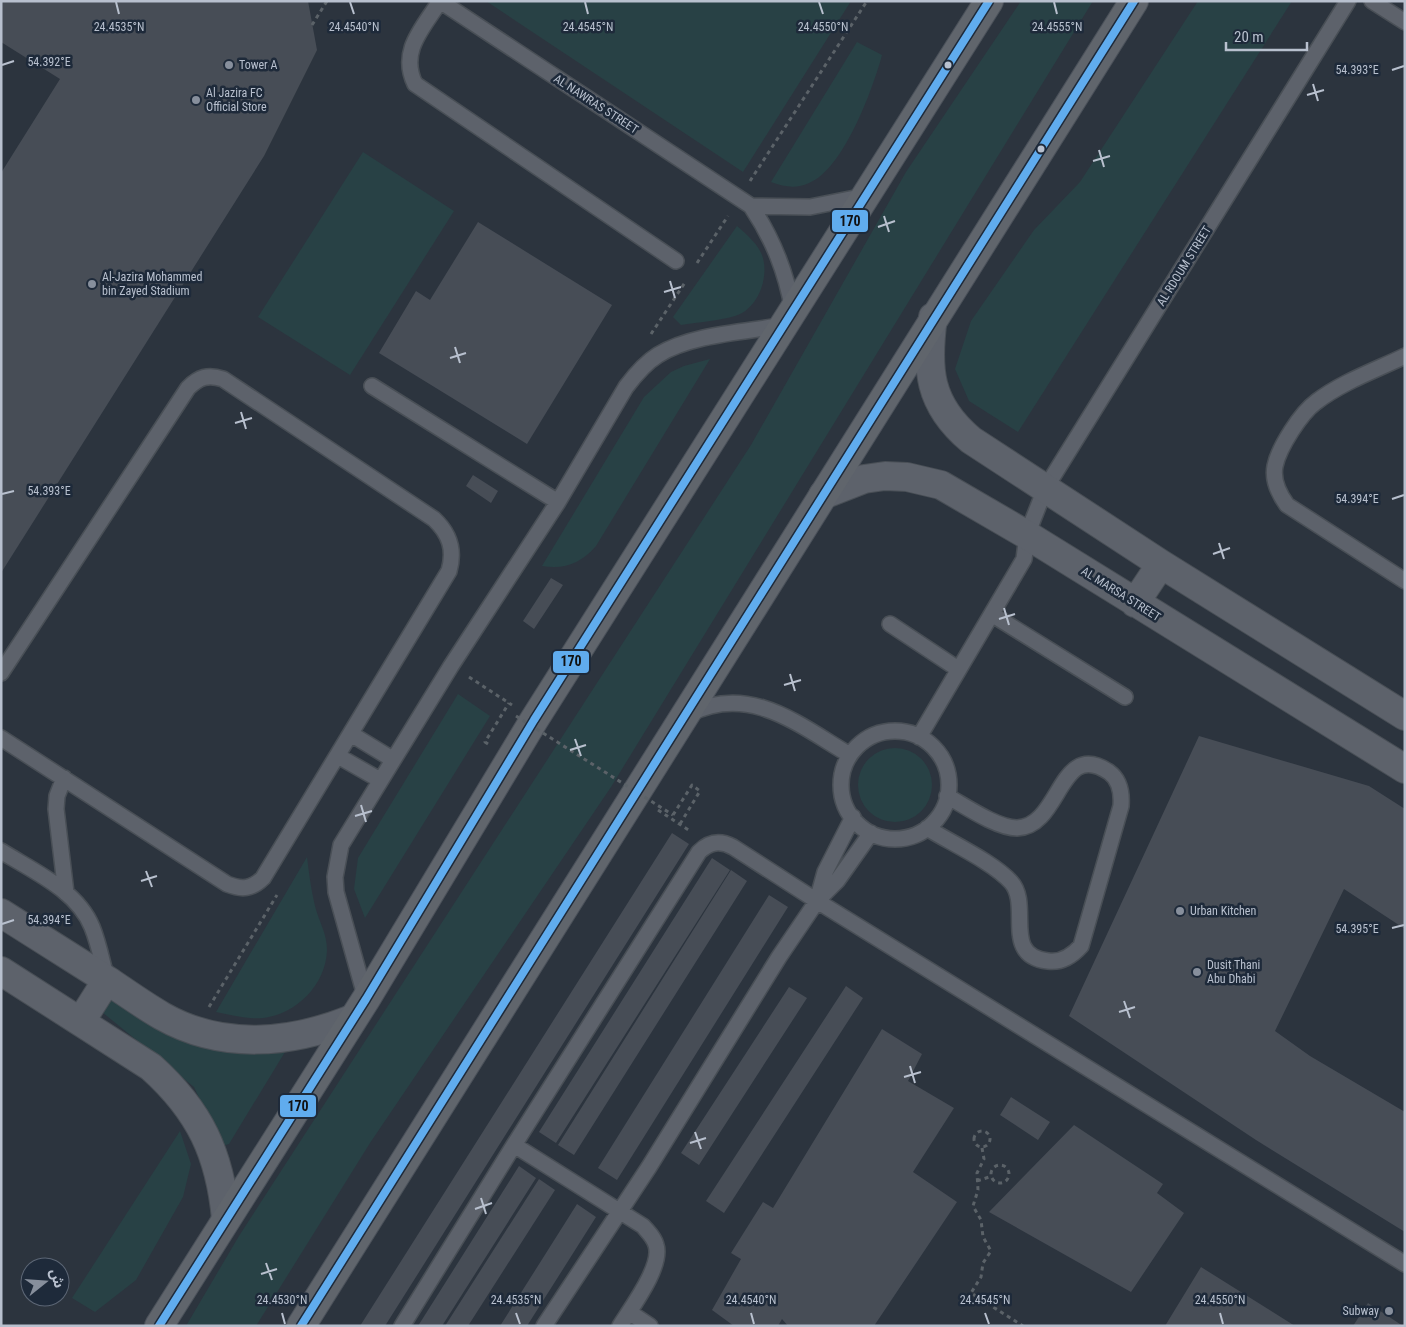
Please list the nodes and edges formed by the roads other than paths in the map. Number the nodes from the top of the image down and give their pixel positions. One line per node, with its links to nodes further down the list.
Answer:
1 (440, 1): 8 (lane, AL NAWRAS STREET); 9 (lane)
2 (989, 1): 7 (main road)
3 (1134, 1): 10 (main road)
4 (1348, 1): 14 (lane, AL RDOUM STREET)
5 (1372, 1): 6 (lane)
6 (1405, 22)
7 (868, 195): 8 (lane); 11 (main road)
8 (750, 206): 11 (lane, AL NAWRAS STREET)
9 (676, 261)
10 (933, 317): 14 (street); 15 (main road)
11 (789, 319): 16 (lane); 47 (main road)
12 (1405, 356): 19 (lane)
13 (372, 386): 16 (lane)
14 (1045, 489): 17 (lane, AL RDOUM STREET); 18 (street)
15 (822, 495): 17 (street, AL MARSA STREET); 27 (main road)
16 (558, 502): 33 (lane)
17 (1027, 535): 20 (street, AL MARSA STREET); 21 (lane, AL RDOUM STREET)
18 (1161, 564): 20 (street); 26 (street)
19 (1405, 581)
20 (1135, 603): 34 (street, AL MARSA STREET)
21 (993, 615): 23 (lane, AL RDOUM STREET); 25 (lane)
22 (890, 624): 23 (lane)
23 (958, 669): 29 (lane, AL RDOUM STREET)
24 (1, 673): 28 (lane)
25 (1125, 697)
26 (1405, 716)
27 (683, 717): 31 (lane); 55 (main road)
28 (351, 734): 32 (lane); 33 (lane)
29 (919, 737): 31 (lane); 37 (lane)
30 (1, 738): 35 (lane)
31 (850, 755): 38 (lane)
32 (338, 756): 35 (lane); 36 (lane)
33 (392, 759): 36 (lane)
34 (1405, 769)
35 (64, 778): 42 (lane)
36 (380, 780): 47 (lane)
37 (947, 796): 39 (lane); 39 (lane)
38 (853, 818): 40 (lane); 43 (lane)
39 (927, 828): 40 (lane)
40 (871, 832): 43 (lane)
41 (1, 851): 42 (lane)
42 (66, 892): 46 (lane)
43 (817, 901): 49 (lane); 50 (lane); 52 (lane)
44 (1, 913): 46 (street)
45 (1, 971): 48 (street)
46 (107, 980): 47 (street); 48 (street)
47 (359, 1009): 51 (main road)
48 (82, 1022): 51 (street)
49 (514, 1145): 50 (lane); 56 (lane)
50 (618, 1212): 53 (lane); 57 (lane)
51 (226, 1219): 54 (main road)
52 (1405, 1264)
53 (629, 1312): 58 (lane); 59 (lane)
54 (159, 1326)
55 (301, 1326)
56 (402, 1326)
57 (544, 1326)
58 (620, 1326)
59 (650, 1326)

